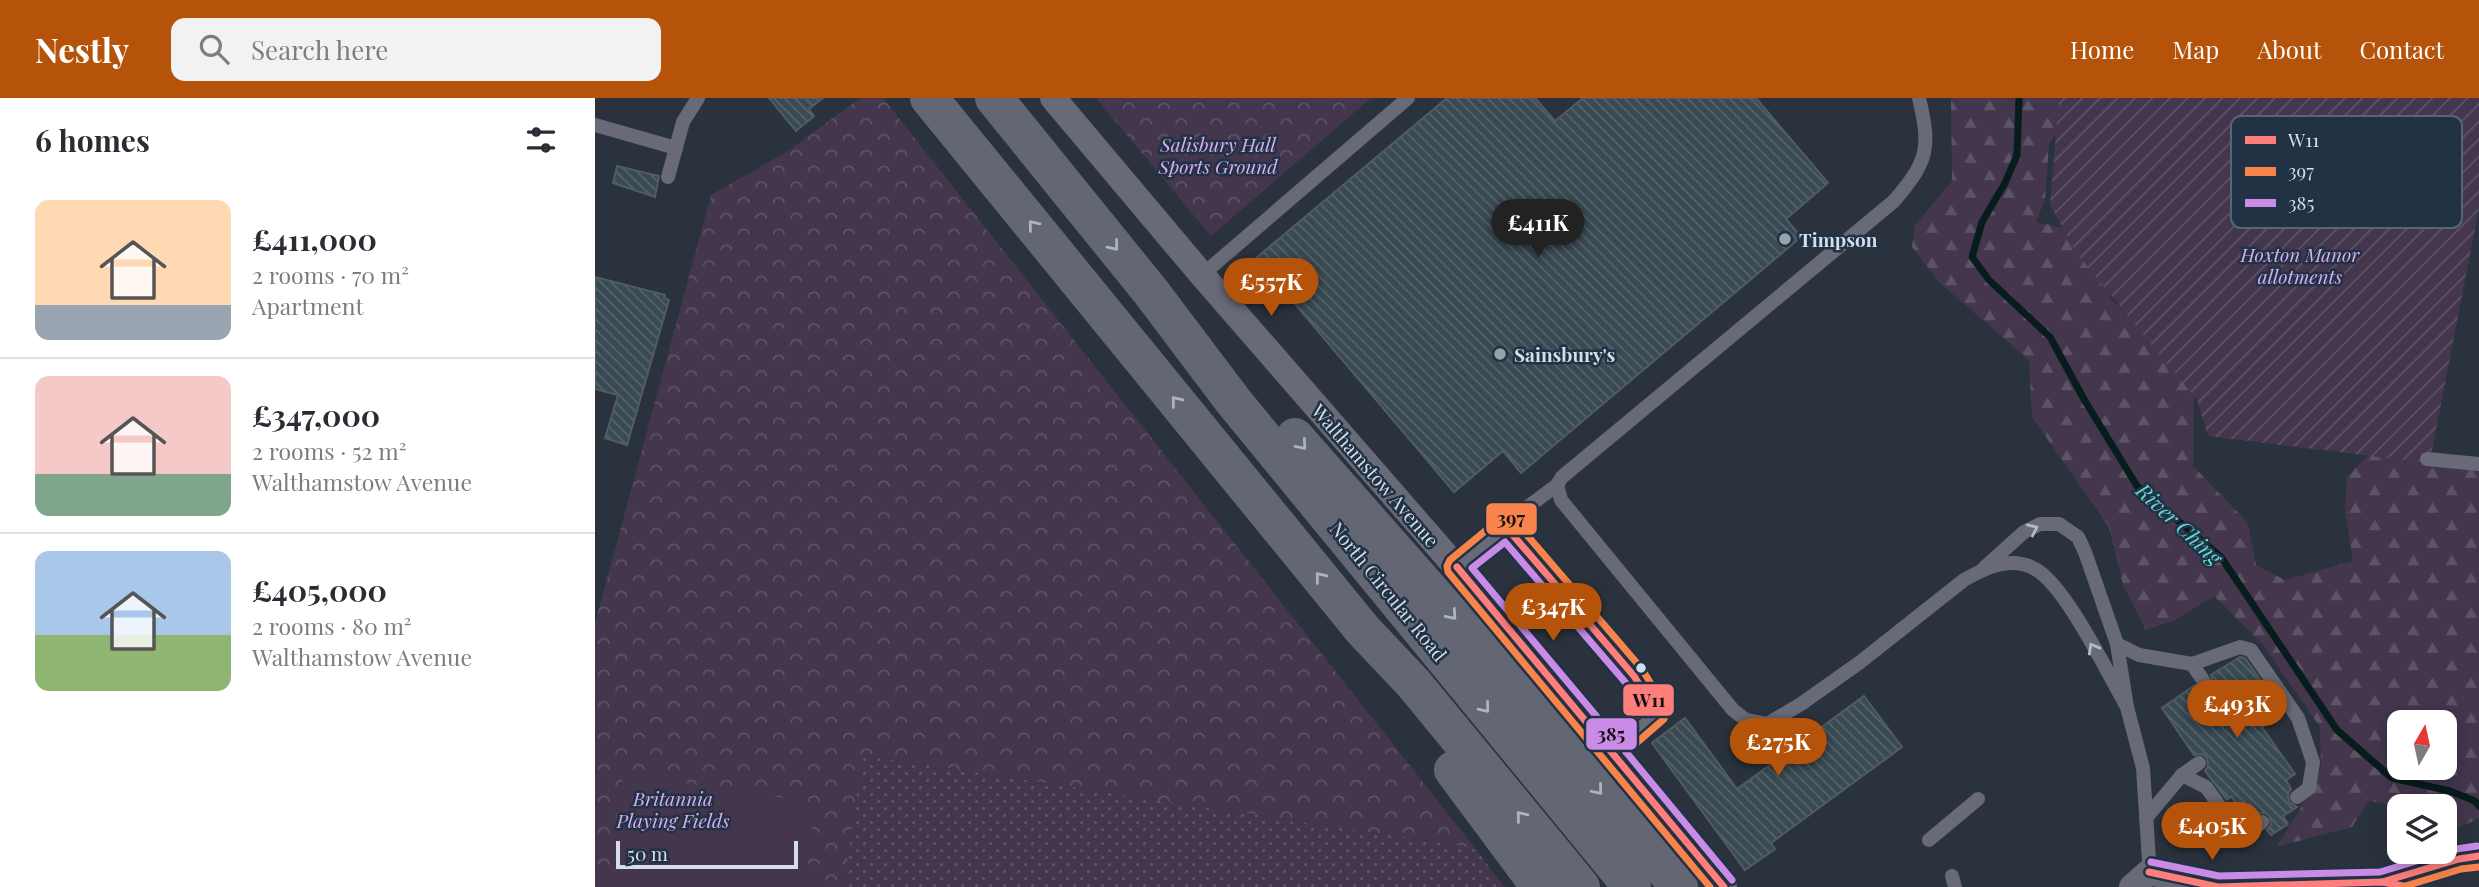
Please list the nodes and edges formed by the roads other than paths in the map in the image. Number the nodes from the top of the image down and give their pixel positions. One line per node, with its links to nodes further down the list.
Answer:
1 (698, 98): 8 (lane)
2 (929, 98): 18 (highway, one-way to 2)
3 (993, 98): 11 (highway, one-way to 11)
4 (1053, 98): 10 (street, Walthamstow Avenue)
5 (1408, 98): 10 (lane)
6 (1919, 98): 14 (lane)
7 (595, 125): 8 (lane)
8 (676, 148): 9 (lane)
9 (668, 177)
10 (1202, 275): 16 (street, Walthamstow Avenue)
11 (1151, 292): 36 (highway, North Circular Road, one-way to 36); 37 (highway, one-way to 37)
12 (2427, 459): 13 (lane)
13 (2479, 464)
14 (1557, 485): 15 (lane); 17 (lane)
15 (1506, 527): 16 (lane); 23 (lane)
16 (1457, 567): 23 (street, Walthamstow Avenue)
17 (1980, 571): 19 (lane, one-way to 19); 22 (lane, one-way to 17)
18 (1363, 630): 34 (highway); 35 (highway, North Circular Road, one-way to 18)
19 (2117, 644): 20 (lane); 22 (lane)
20 (2192, 664): 21 (lane); 26 (lane)
21 (2203, 680)
22 (2127, 707): 28 (lane)
23 (1612, 750): 38 (street, Walthamstow Avenue)
24 (2199, 763): 25 (lane)
25 (2182, 775): 28 (lane); 29 (lane)
26 (2297, 797)
27 (1977, 799): 30 (lane)
28 (2146, 818): 32 (lane)
29 (2262, 822)
30 (1929, 840)
31 (2479, 856): 33 (street)
32 (2144, 882): 33 (street)
33 (2382, 883): 39 (street)
34 (1540, 887)
35 (1581, 887)
36 (1632, 887)
37 (1679, 887)
38 (1724, 887)
39 (2408, 887)

